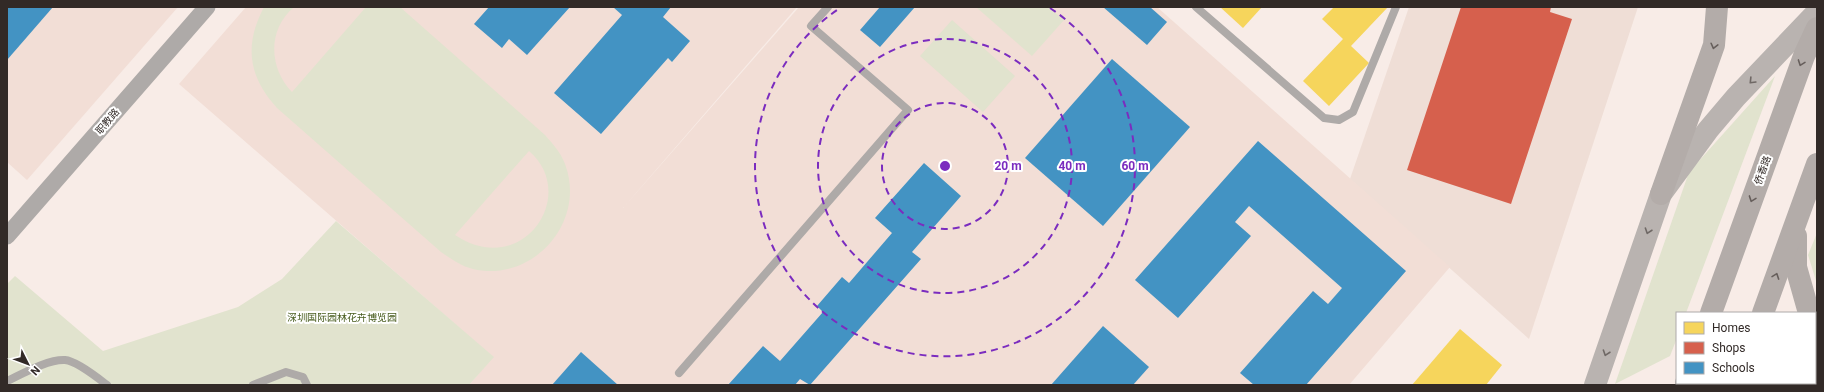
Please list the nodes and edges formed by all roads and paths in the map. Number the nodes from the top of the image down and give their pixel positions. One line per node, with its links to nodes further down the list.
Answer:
1 (207, 7): 11 (street, 职教路)
2 (828, 7): 15 (lane)
3 (1196, 7): 4 (lane)
4 (1396, 7)
5 (1717, 7): 9 (main road, one-way to 9)
6 (1817, 12): 9 (main road, one-way to 9)
7 (1817, 28): 12 (main road, 侨香路, one-way to 12)
8 (1817, 164): 10 (main road)
9 (1661, 194): 20 (main road, one-way to 20)
10 (1797, 220): 13 (main road, one-way to 10); 14 (main road)
11 (7, 236)
12 (1711, 312)
13 (1763, 312)
14 (1809, 312)
15 (679, 373)
16 (7, 381): 17 (lane)
17 (107, 385)
18 (253, 385): 19 (lane)
19 (308, 385)
20 (1595, 385)

